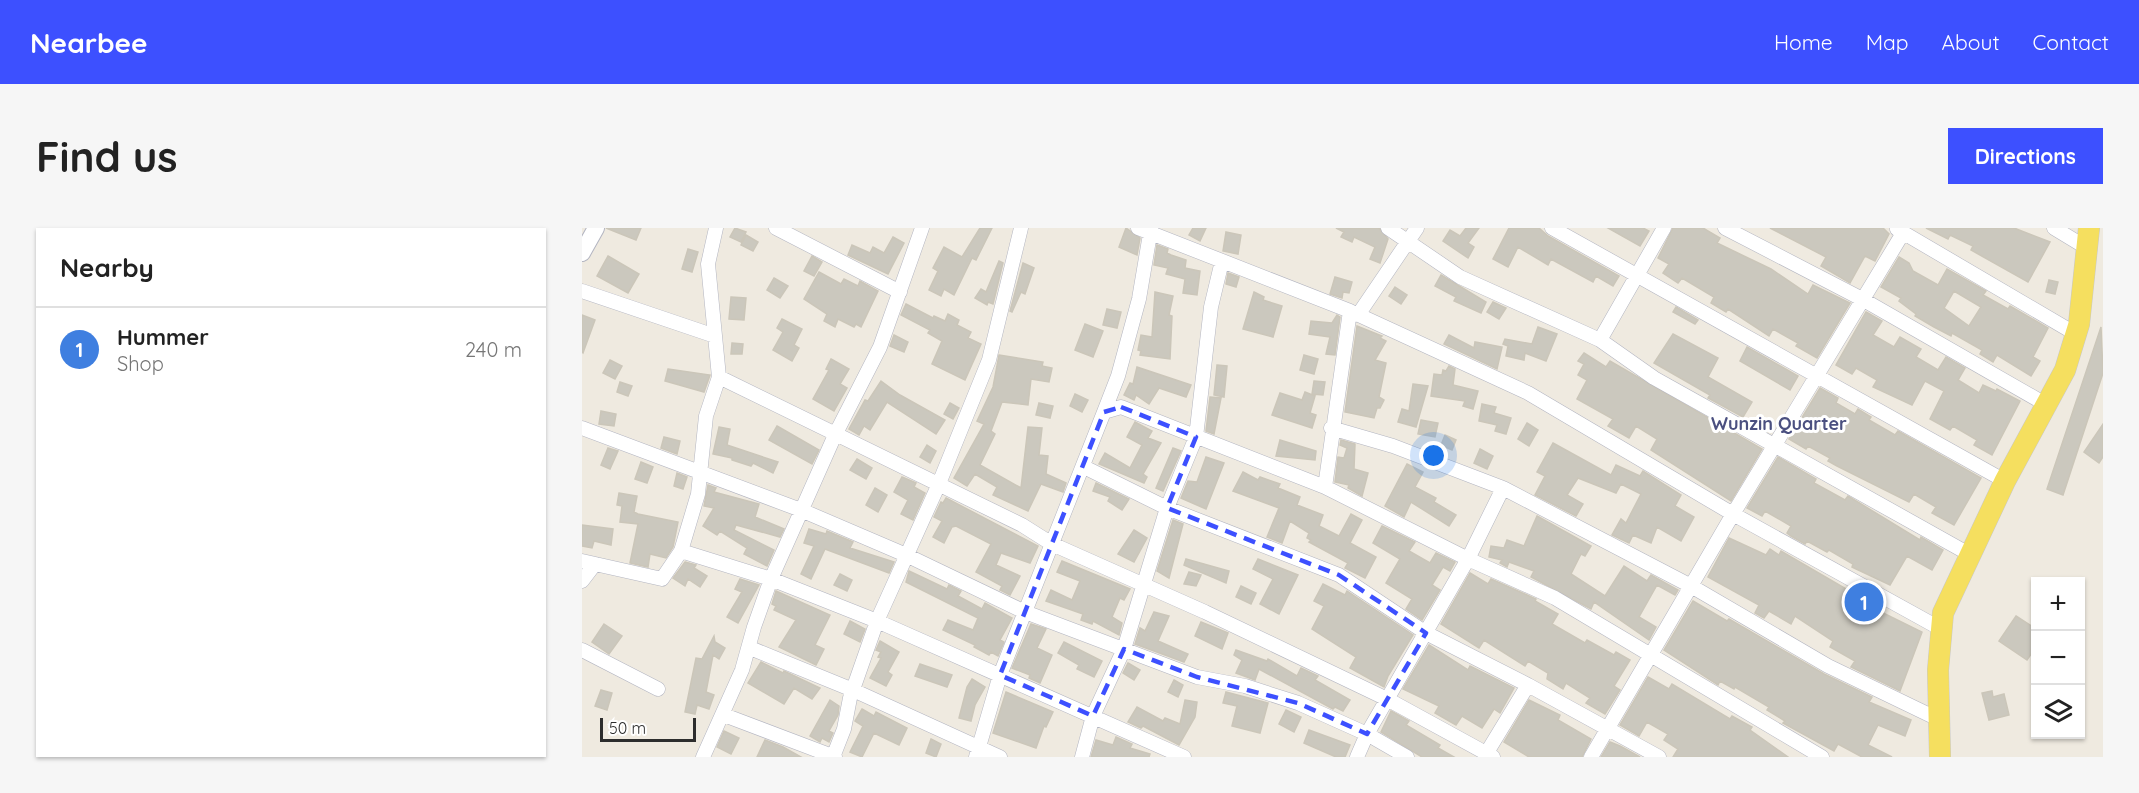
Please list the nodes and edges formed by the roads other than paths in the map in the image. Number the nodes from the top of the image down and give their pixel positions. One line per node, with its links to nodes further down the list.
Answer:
1 (596, 228): 16 (street)
2 (716, 228): 24 (street)
3 (776, 228): 20 (street)
4 (922, 228): 20 (street)
5 (1022, 228): 38 (street)
6 (1388, 228): 15 (street)
7 (1417, 228): 15 (street)
8 (1552, 228): 18 (street)
9 (1664, 228): 18 (street)
10 (1725, 228): 21 (street)
11 (2054, 228): 14 (street)
12 (1146, 230): 17 (street); 29 (street)
13 (1899, 230): 21 (street); 23 (street)
14 (2088, 238): 23 (main road)
15 (1408, 241): 22 (street); 25 (street)
16 (582, 253)
17 (1222, 261): 22 (street); 33 (street)
18 (1636, 276): 25 (street); 26 (street)
19 (582, 291): 24 (street)
20 (900, 292): 32 (street)
21 (1862, 299): 26 (street); 28 (street)
22 (1354, 313): 31 (street); 43 (street)
23 (2076, 334): 28 (main road)
24 (715, 336): 27 (street)
25 (1600, 340): 34 (street)
26 (1815, 376): 34 (street); 37 (street)
27 (719, 377): 32 (street); 36 (street)
28 (2047, 405): 37 (main road)
29 (1104, 412): 33 (street); 35 (street)
30 (582, 428): 36 (street)
31 (1332, 428): 39 (street); 40 (street)
32 (835, 435): 38 (street); 42 (street)
33 (1196, 436): 39 (street); 41 (street)
34 (1775, 444): 43 (street); 46 (street)
35 (1084, 467): 41 (street); 44 (street)
36 (700, 472): 42 (street); 45 (street)
37 (2005, 481): 46 (main road)
38 (938, 486): 44 (street); 47 (street)
39 (1325, 488): 48 (street)
40 (1503, 488): 48 (street); 53 (street)
41 (1167, 508): 52 (street); 57 (street)
42 (801, 510): 47 (street); 50 (street)
43 (1733, 514): 53 (street); 56 (street)
44 (1052, 544): 52 (street); 54 (street)
45 (681, 551): 49 (street); 50 (street)
46 (1969, 554): 56 (main road)
47 (906, 555): 54 (street); 55 (street)
48 (1468, 559): 57 (street); 61 (street)
49 (588, 562): 51 (street)
50 (771, 579): 55 (street); 58 (street)
51 (582, 580)
52 (1143, 584): 59 (street); 66 (street)
53 (1691, 586): 61 (street); 69 (street)
54 (1025, 612): 59 (street); 62 (street)
55 (877, 621): 62 (street); 65 (street)
56 (1941, 629): 69 (main road)
57 (1426, 633): 63 (street); 66 (street)
58 (750, 648): 65 (street); 67 (street)
59 (1124, 649): 68 (street); 71 (street)
60 (582, 650): 64 (street)
61 (1651, 656): 70 (street); 83 (street)
62 (1000, 675): 68 (street); 72 (street)
63 (1528, 685): 70 (street); 73 (street)
64 (658, 689)
65 (853, 690): 72 (street); 75 (street)
66 (1387, 699): 71 (street); 73 (street)
67 (724, 715): 74 (street); 75 (street)
68 (1093, 717): 77 (street); 78 (street)
69 (1940, 720): 84 (main road)
70 (1608, 731): 81 (street); 82 (street)
71 (1367, 734): 79 (street); 80 (street)
72 (977, 753): 76 (street)
73 (1490, 755)
74 (703, 757)
75 (834, 757)
76 (1000, 757)
77 (1082, 757)
78 (1184, 757)
79 (1357, 757)
80 (1407, 757)
81 (1591, 757)
82 (1659, 757)
83 (1822, 757)
84 (1940, 757)

